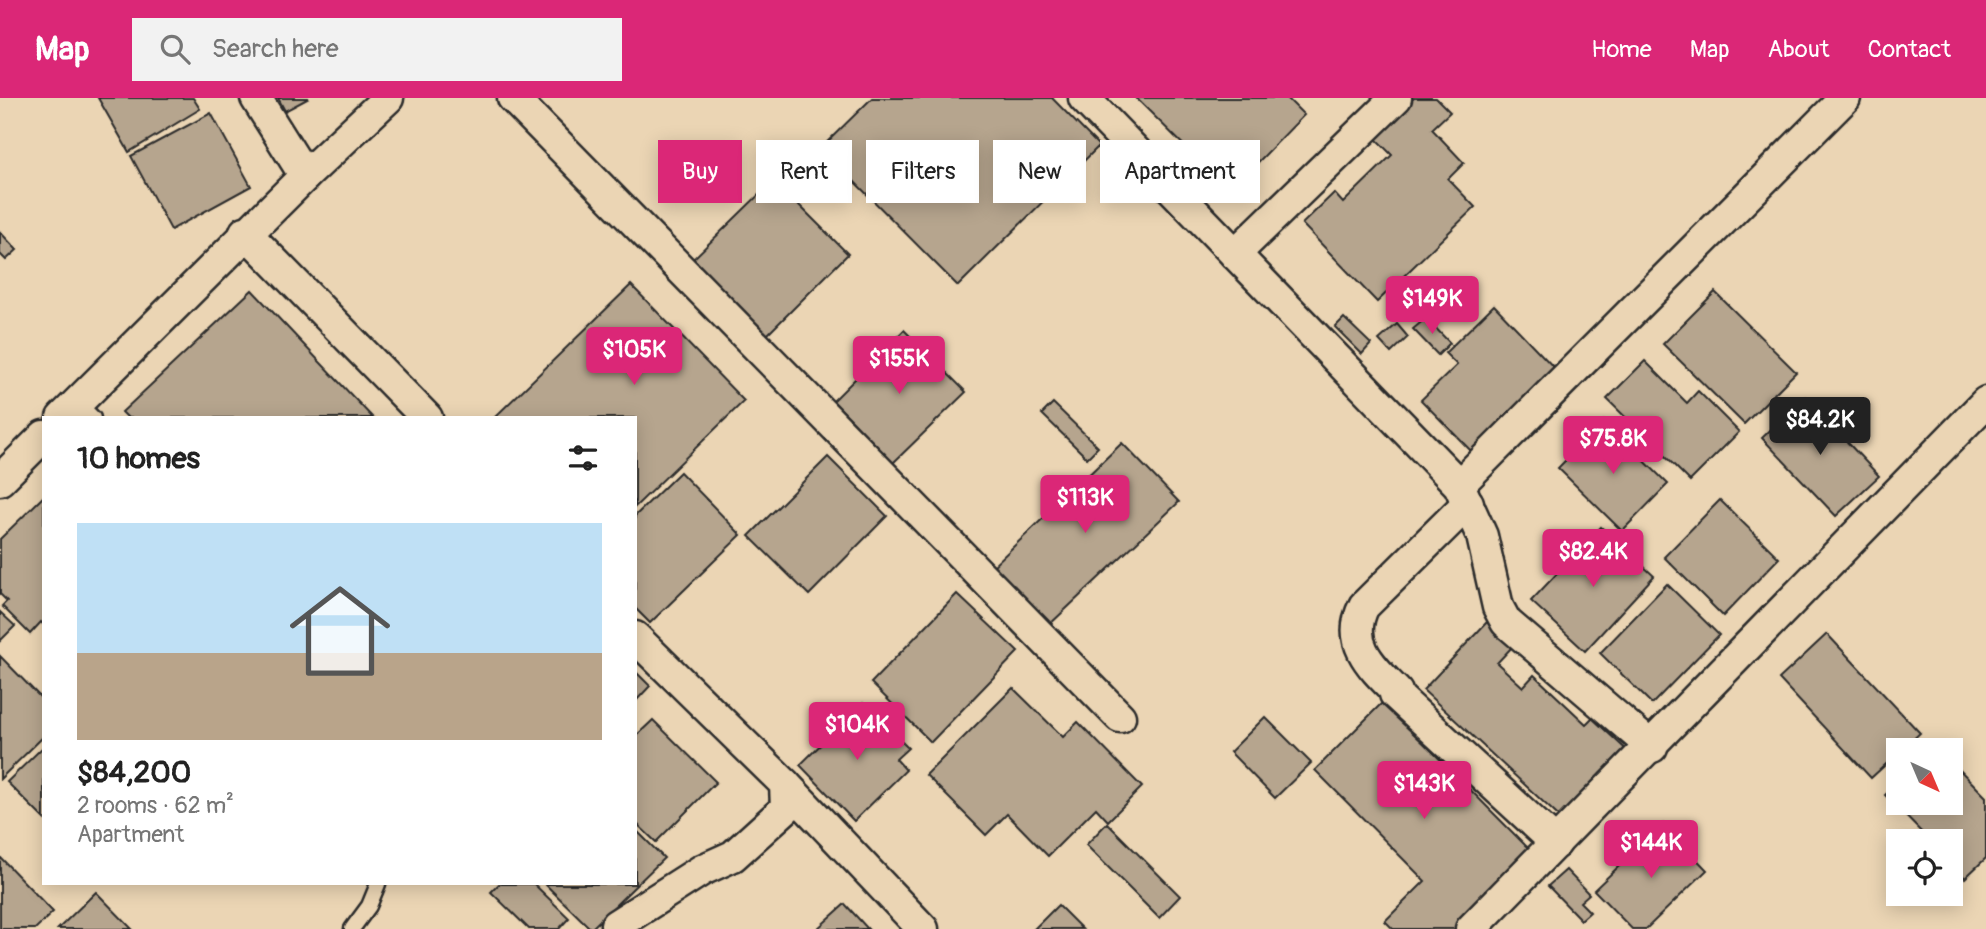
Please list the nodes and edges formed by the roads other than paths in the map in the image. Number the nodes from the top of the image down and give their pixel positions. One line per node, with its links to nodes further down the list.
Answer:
1 (256, 98): 7 (street)
2 (388, 98): 7 (street)
3 (513, 98): 17 (street)
4 (1084, 98): 9 (street)
5 (1396, 98): 9 (street)
6 (1845, 98): 15 (street)
7 (305, 176): 8 (street)
8 (245, 232): 11 (street); 12 (street)
9 (1235, 254): 15 (street)
10 (1986, 402): 18 (street)
11 (78, 413)
12 (426, 416)
13 (42, 438): 14 (street)
14 (0, 480)
15 (1464, 494): 18 (street); 20 (street)
16 (637, 639): 19 (street)
17 (1120, 717)
18 (1652, 747): 20 (street)
19 (785, 784): 22 (street); 24 (street)
20 (1556, 843): 25 (street)
21 (378, 885): 23 (lane)
22 (616, 925)
23 (352, 929)
24 (923, 929)
25 (1471, 929)

